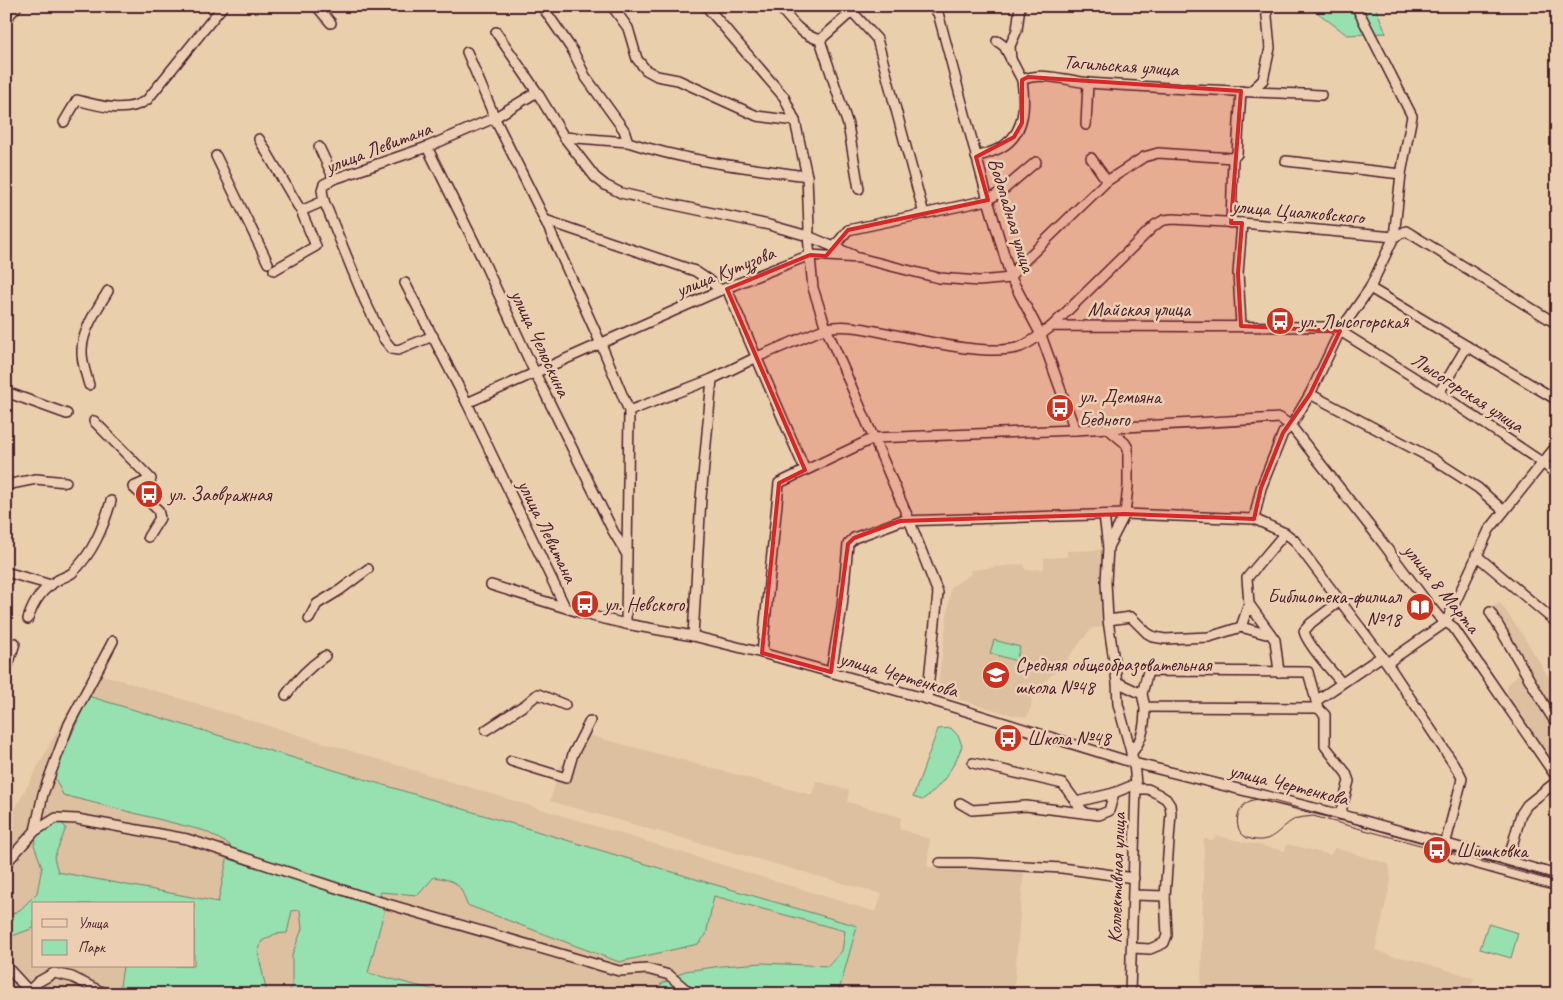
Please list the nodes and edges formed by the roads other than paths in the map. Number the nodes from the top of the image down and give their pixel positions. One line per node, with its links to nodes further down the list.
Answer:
1 (18, 6): 13 (street)
2 (223, 6): 28 (street)
3 (319, 6): 14 (street)
4 (542, 6): 32 (street)
5 (612, 6): 27 (street)
6 (706, 6): 27 (street)
7 (779, 6): 16 (street)
8 (931, 6): 36 (street, Водопадная улица)
9 (1020, 6): 19 (street)
10 (1266, 6): 23 (street)
11 (1356, 6): 41 (street)
12 (852, 8): 16 (street); 49 (street)
13 (6, 19)
14 (331, 23)
15 (496, 32): 24 (street)
16 (820, 40): 45 (street)
17 (997, 41): 19 (street)
18 (466, 52): 26 (street)
19 (1011, 61): 20 (street)
20 (1022, 80): 21 (street, Тагильская улица); 36 (street)
21 (1088, 83): 22 (street, Тагильская улица); 29 (street)
22 (1241, 90): 23 (street, Тагильская улица); 38 (street)
23 (1251, 91): 25 (street, Тагильская улица)
24 (537, 92): 26 (street, улица Левитана); 30 (street)
25 (1321, 95)
26 (494, 118): 34 (street, улица Левитана); 50 (street)
27 (795, 121): 42 (street)
28 (64, 122)
29 (1086, 125)
30 (564, 137): 32 (street); 53 (street)
31 (260, 139): 48 (street)
32 (628, 142): 42 (street)
33 (319, 147): 43 (street)
34 (427, 147): 43 (street, улица Левитана); 73 (street, улица Челюскина)
35 (216, 156): 48 (street)
36 (976, 157): 46 (street, Водопадная улица)
37 (1091, 158): 44 (street)
38 (1233, 158): 44 (street); 51 (street)
39 (1286, 161): 41 (street)
40 (1036, 162): 46 (street)
41 (1401, 174): 54 (street)
42 (807, 176): 53 (street)
43 (334, 179): 47 (street, улица Левитана)
44 (1107, 181): 58 (street)
45 (859, 189)
46 (988, 200): 49 (street); 58 (street, Водопадная улица)
47 (324, 201): 48 (street); 69 (street, улица Левитана)
48 (301, 211)
49 (924, 214): 55 (street)
50 (545, 220): 61 (street); 70 (street)
51 (1231, 223): 52 (street, улица Циалковского); 64 (street, улица Циалковского)
52 (1242, 223): 54 (street, улица Циалковского); 65 (street)
53 (808, 236): 55 (street); 56 (street)
54 (1394, 237): 60 (street); 63 (street, улица Циалковского)
55 (834, 247): 57 (street)
56 (810, 255): 57 (street, улица Кутузова); 61 (street, улица Кутузова); 66 (street)
57 (859, 258): 58 (street, улица Кутузова)
58 (1012, 278): 68 (street, Водопадная улица)
59 (406, 283): 69 (street, улица Левитана)
60 (1370, 288): 67 (street); 71 (street)
61 (724, 290): 70 (street, улица Кутузова); 72 (street)
62 (108, 291): 75 (street)
63 (1557, 324)
64 (1052, 326): 65 (street, Майская улица); 68 (street)
65 (1241, 326): 67 (street, Лысогорская улица)
66 (826, 328): 68 (street); 72 (street); 87 (street)
67 (1340, 330): 77 (street, Лысогорская улица); 78 (street)
68 (1041, 335): 86 (street, Водопадная улица)
69 (433, 336): 80 (street, улица Левитана)
70 (601, 344): 73 (street, улица Кутузова); 81 (street)
71 (1467, 346): 77 (street); 79 (street)
72 (757, 357): 74 (street); 90 (street)
73 (535, 374): 80 (street, улица Кутузова); 103 (street, улица Челюскина)
74 (712, 379): 81 (street); 121 (street)
75 (89, 385)
76 (6, 392): 82 (street)
77 (1439, 393): 89 (street, Лысогорская улица)
78 (1310, 394): 84 (street); 95 (street)
79 (1557, 400)
80 (467, 403): 111 (street, улица Левитана)
81 (629, 411): 103 (street)
82 (67, 414)
83 (94, 421): 101 (street)
84 (1291, 426): 85 (street); 98 (street); 116 (street, улица 8 Марта)
85 (1107, 428): 86 (street); 96 (street)
86 (1075, 430): 87 (street)
87 (874, 438): 90 (street); 99 (street)
88 (1557, 444): 89 (street)
89 (1543, 463): 91 (street, Лысогорская улица); 95 (street)
90 (805, 470): 124 (street)
91 (1557, 475)
92 (66, 482): 93 (street)
93 (6, 485)
94 (111, 501): 107 (street)
95 (1504, 511): 104 (street)
96 (1125, 514): 97 (street); 98 (street); 102 (street)
97 (1104, 515): 99 (street); 102 (street)
98 (1254, 519): 100 (street)
99 (910, 522): 128 (street); 134 (street)
100 (1285, 533): 109 (street); 110 (street)
101 (148, 536)
102 (1108, 547): 115 (street, Коллективная улица)
103 (626, 554): 118 (street)
104 (1476, 555): 116 (street); 117 (street)
105 (368, 569): 114 (street)
106 (6, 572): 107 (street)
107 (51, 584): 113 (street)
108 (491, 585): 111 (street, улица Чертенкова)
109 (1340, 601): 126 (street); 131 (street)
110 (1249, 604): 119 (street); 120 (street)
111 (565, 606): 118 (street, улица Чертенкова)
112 (1490, 612): 139 (street)
113 (28, 619)
114 (309, 619)
115 (1108, 620): 119 (street); 130 (street, Коллективная улица)
116 (1446, 622): 126 (street); 145 (street, улица 8 Марта)
117 (1557, 623)
118 (626, 624): 121 (street, улица Чертенкова)
119 (1241, 627): 120 (street)
120 (1270, 633): 129 (street)
121 (693, 636): 124 (street, улица Чертенкова)
122 (113, 641): 152 (street)
123 (15, 642): 127 (street)
124 (762, 653): 128 (street, улица Чертенкова)
125 (325, 656): 133 (street)
126 (1385, 659): 131 (street); 153 (street)
127 (6, 672)
128 (831, 672): 134 (street, улица Чертенкова)
129 (1279, 672): 132 (street); 135 (street)
130 (1117, 682): 132 (street); 141 (street, Коллективная улица)
131 (1342, 683): 135 (street)
132 (1142, 694): 137 (street)
133 (286, 695)
134 (927, 699): 144 (street, улица Чертенкова)
135 (1317, 704): 137 (street); 151 (street)
136 (565, 705): 140 (street)
137 (1146, 707): 141 (street)
138 (590, 721): 142 (street)
139 (1557, 725)
140 (486, 730)
141 (1131, 754): 144 (street, Коллективная улица)
142 (511, 761)
143 (973, 763): 149 (street)
144 (1134, 763): 146 (street, Коллективная улица); 151 (street, улица Чертенкова)
145 (1557, 780): 155 (street)
146 (1136, 787): 147 (street); 159 (street, Коллективная улица); 162 (street)
147 (1114, 793): 149 (street); 150 (street)
148 (960, 802): 150 (street)
149 (1076, 802): 150 (street)
150 (1084, 813)
151 (1340, 815): 153 (street, улица Чертенкова)
152 (35, 830): 156 (street); 168 (street)
153 (1445, 845): 155 (street, улица Чертенкова)
154 (1453, 857): 160 (street)
155 (1508, 861): 158 (street, улица Чертенкова)
156 (6, 863)
157 (940, 863): 159 (street)
158 (1557, 875)
159 (1134, 878): 161 (street, Коллективная улица)
160 (1557, 886)
161 (1134, 895): 162 (street); 163 (street, Коллективная улица)
162 (1165, 896): 163 (street)
163 (1132, 948): 169 (street, Коллективная улица)
164 (6, 966): 165 (street)
165 (29, 992): 166 (street)
166 (100, 993): 167 (street)
167 (110, 994)
168 (691, 994)
169 (1130, 994)

